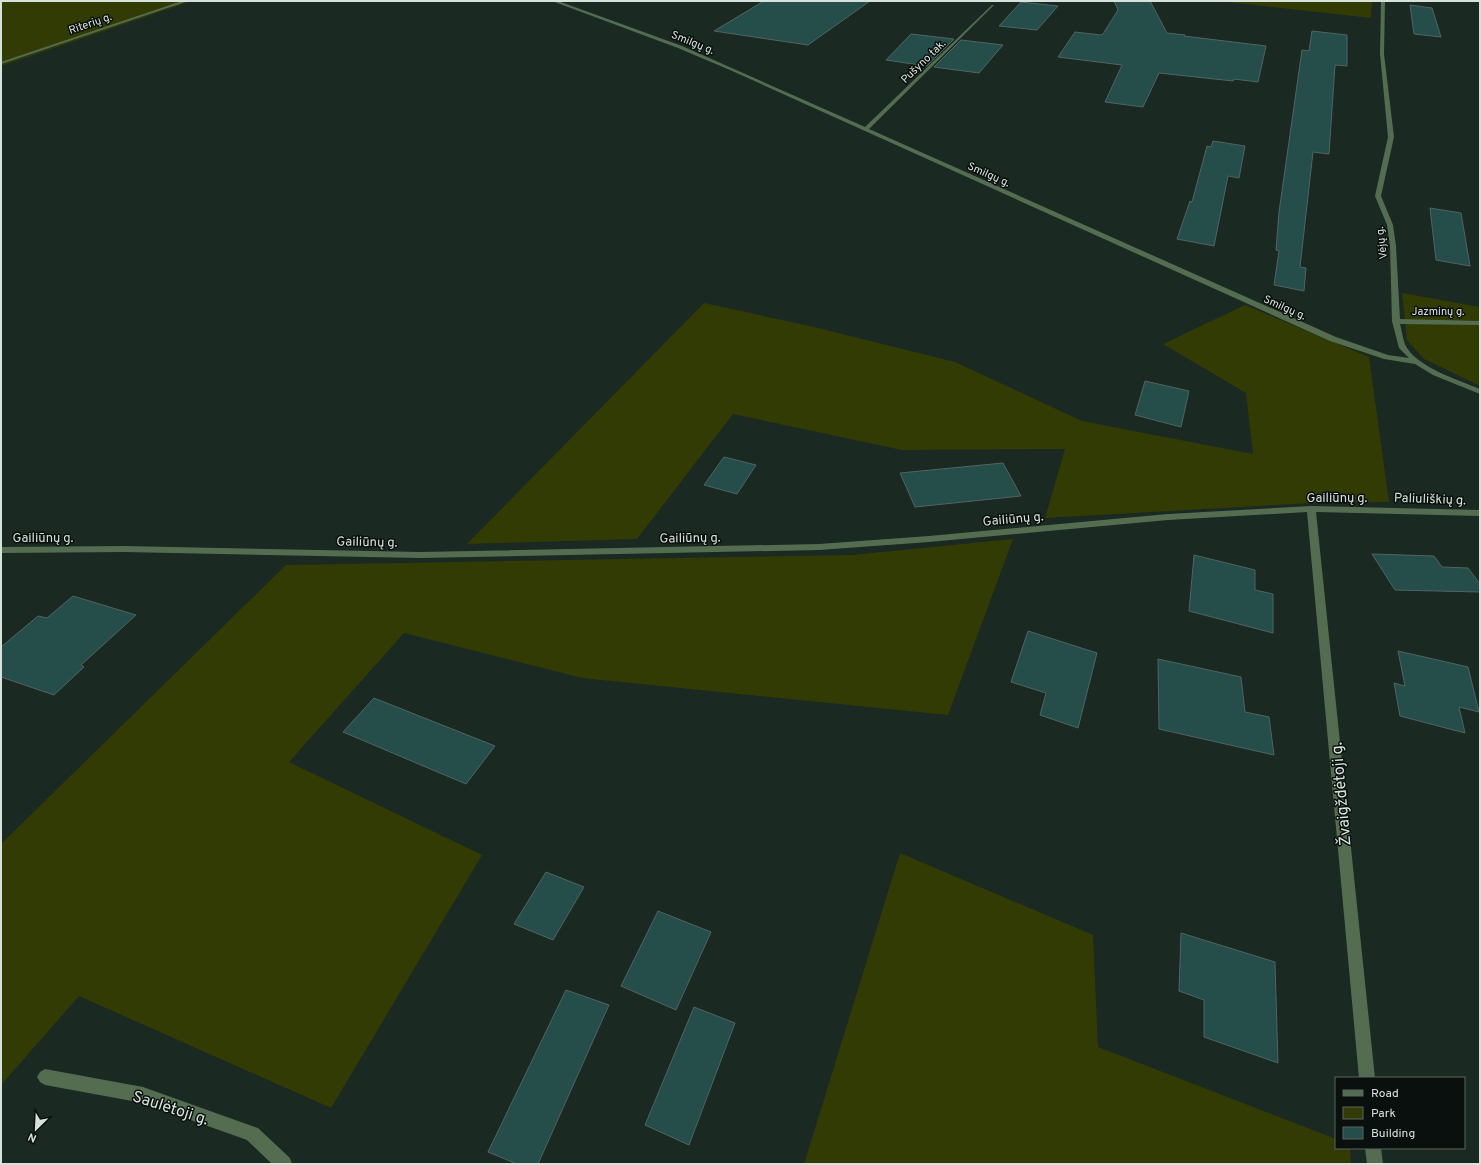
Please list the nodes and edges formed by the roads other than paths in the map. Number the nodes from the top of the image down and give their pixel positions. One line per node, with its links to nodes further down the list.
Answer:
1 (186, 1): 5 (street, Riterių g.)
2 (554, 1): 6 (street, Smilgų g.)
3 (1383, 1): 7 (street, Vėjų g.)
4 (993, 6): 6 (street, Pušyno tak.)
5 (1, 63)
6 (866, 130): 9 (street, Smilgų g.)
7 (1396, 321): 8 (street, Jazminų g.); 9 (street, Vėjų g.)
8 (1480, 323)
9 (1417, 362): 10 (street, Vėjų g.)
10 (1480, 392)
11 (1311, 509): 12 (street, Gailiūnų g.); 14 (street, Gailiūnų g.); 16 (street, Žvaigždėtoji g.)
12 (1379, 510): 13 (street, Paliuliškių g.)
13 (1480, 513)
14 (1, 550)
15 (45, 1077): 18 (street, Saulėtoji g.)
16 (1366, 1077)
17 (1373, 1149): 19 (street)
18 (284, 1164)
19 (1375, 1164)

